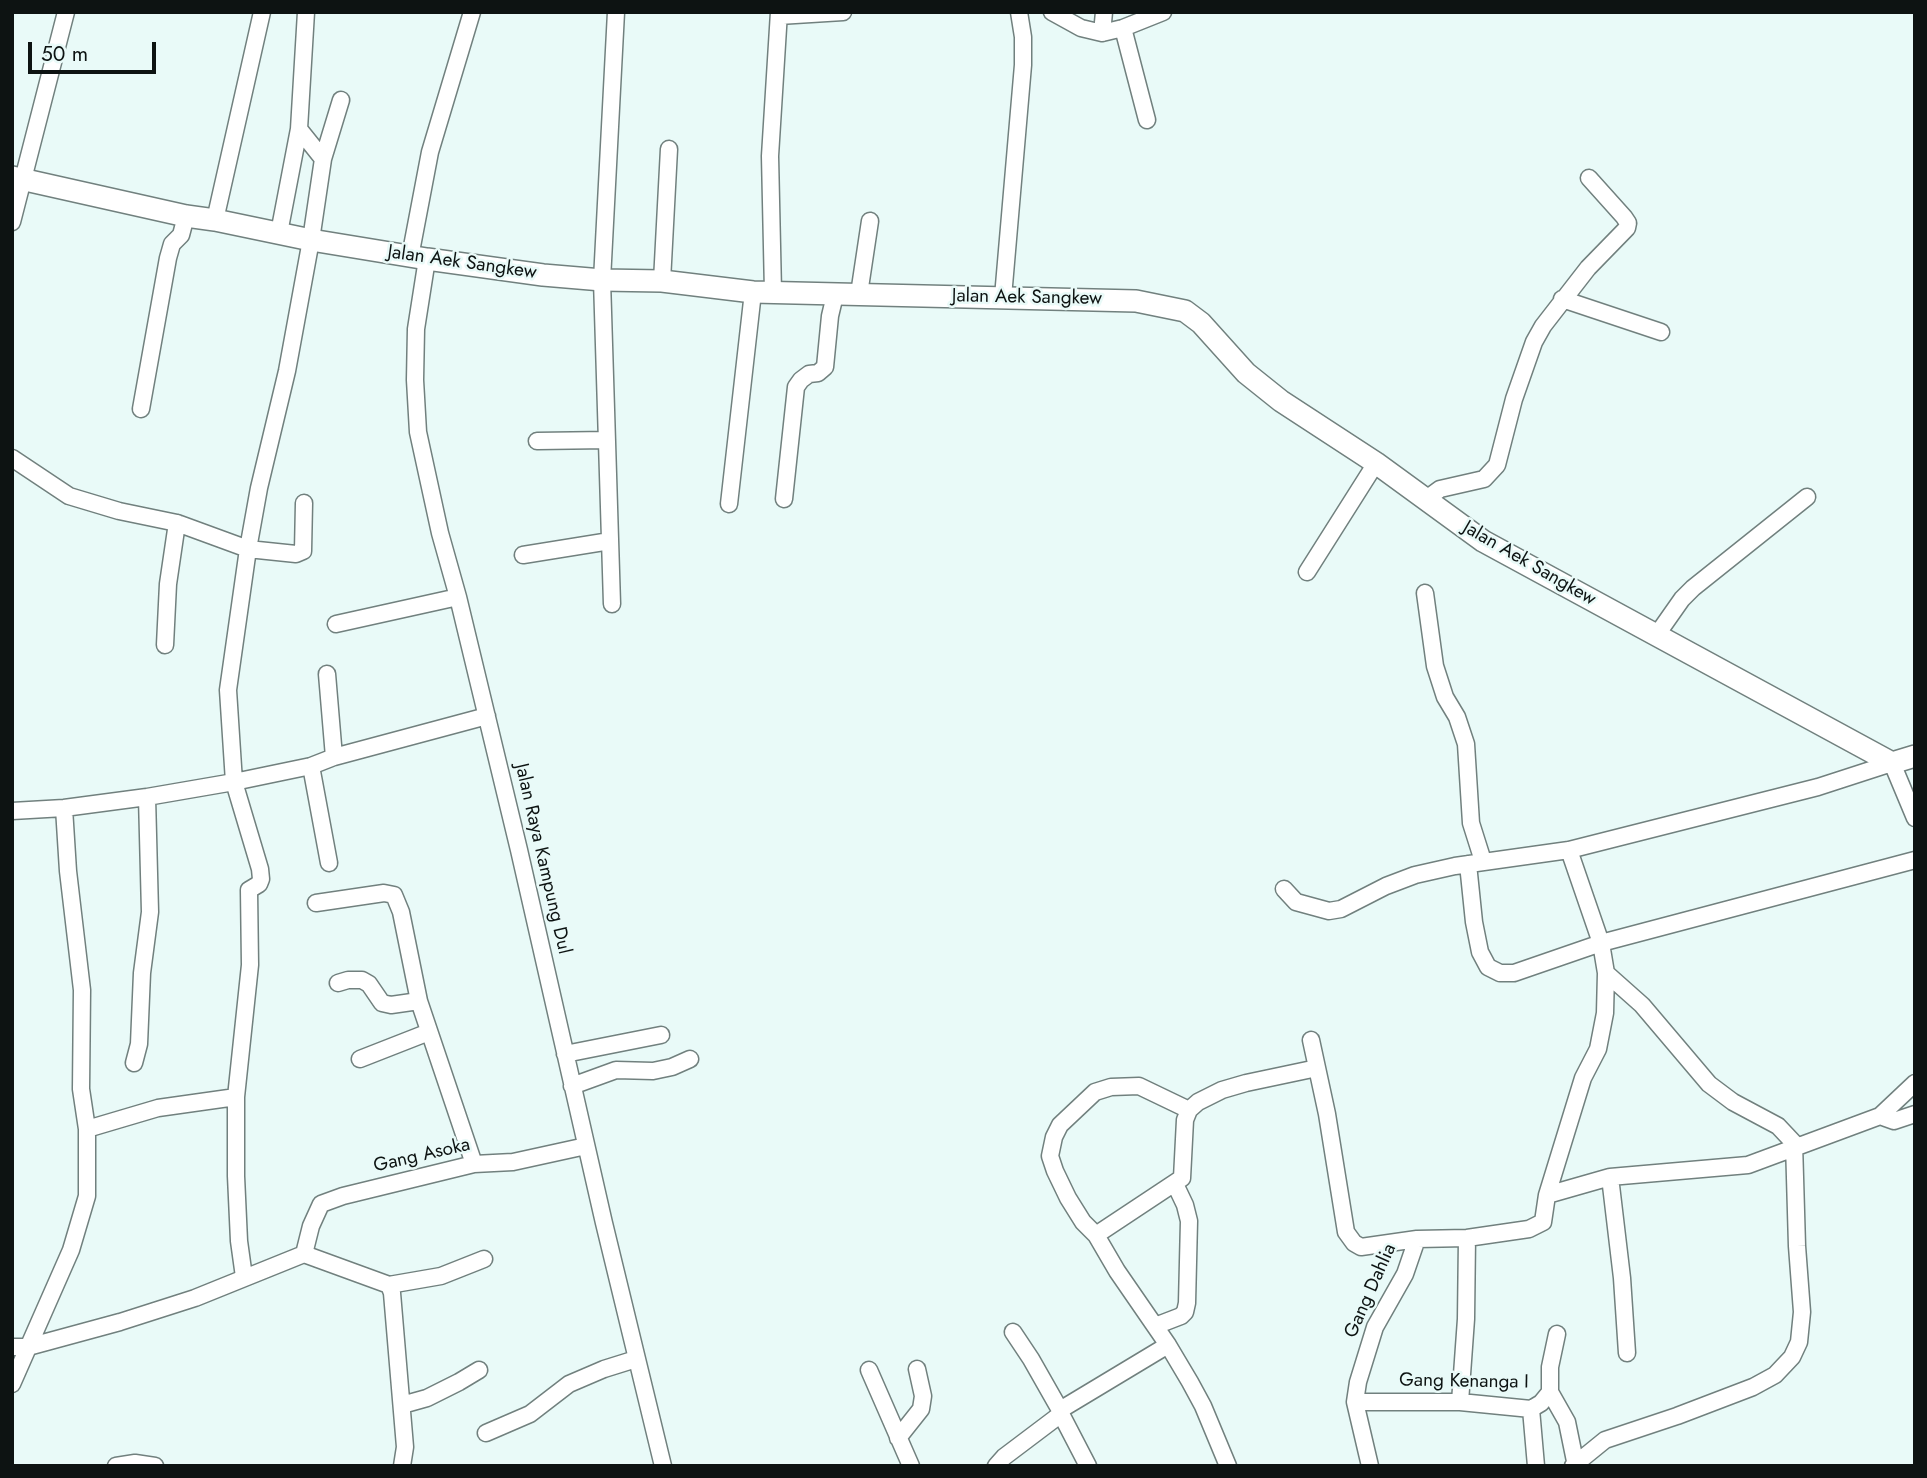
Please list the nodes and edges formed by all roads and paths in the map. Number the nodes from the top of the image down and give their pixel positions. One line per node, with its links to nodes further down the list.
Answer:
1 (66, 12): 19 (street)
2 (262, 12): 22 (street)
3 (306, 12): 16 (street)
4 (472, 12): 27 (street, Jalan Raya Kampung Dul)
5 (616, 12): 28 (street)
6 (843, 12): 11 (street)
7 (1020, 12): 33 (street)
8 (1052, 12): 13 (street)
9 (1104, 12): 13 (street)
10 (1163, 12): 12 (street)
11 (779, 14): 30 (street)
12 (1123, 28): 13 (street); 15 (street)
13 (1102, 33)
14 (341, 100): 18 (street)
15 (1147, 120)
16 (299, 129): 18 (street); 25 (street)
17 (668, 149): 29 (street)
18 (323, 159): 26 (street)
19 (18, 178): 21 (street, Jalan Aek Sangkew); 24 (street)
20 (1589, 178): 34 (street)
21 (186, 216): 22 (street, Jalan Aek Sangkew); 36 (street)
22 (215, 220): 25 (street, Jalan Aek Sangkew)
23 (870, 221): 31 (street)
24 (12, 222)
25 (279, 233): 26 (street, Jalan Aek Sangkew)
26 (311, 240): 27 (street, Jalan Aek Sangkew); 48 (street)
27 (418, 258): 28 (street, Jalan Aek Sangkew); 52 (street, Jalan Raya Kampung Dul)
28 (602, 280): 29 (street, Jalan Aek Sangkew); 37 (street)
29 (662, 281): 30 (street, Jalan Aek Sangkew)
30 (763, 292): 32 (street, Jalan Aek Sangkew); 45 (street)
31 (859, 294): 32 (street, Jalan Aek Sangkew); 33 (street, Jalan Aek Sangkew)
32 (835, 295): 42 (street)
33 (1003, 297): 40 (street, Jalan Aek Sangkew)
34 (1562, 299): 35 (street); 43 (street)
35 (1661, 332)
36 (141, 409)
37 (607, 440): 38 (street); 47 (street)
38 (537, 441)
39 (12, 458): 46 (street)
40 (1376, 463): 43 (street, Jalan Aek Sangkew); 50 (street)
41 (1807, 497): 55 (street)
42 (784, 499)
43 (1425, 500): 55 (street, Jalan Aek Sangkew)
44 (304, 503): 48 (street)
45 (729, 504)
46 (177, 523): 48 (street); 56 (street)
47 (610, 541): 49 (street); 53 (street)
48 (248, 549): 63 (street)
49 (523, 555)
50 (1307, 572)
51 (1425, 593): 71 (street)
52 (458, 597): 54 (street); 58 (street, Jalan Raya Kampung Dul)
53 (612, 604)
54 (335, 625)
55 (1656, 636): 61 (street, Jalan Aek Sangkew)
56 (165, 645)
57 (327, 674): 59 (street)
58 (487, 716): 59 (street); 81 (street, Jalan Raya Kampung Dul)
59 (334, 757): 62 (street)
60 (1915, 757): 61 (street)
61 (1892, 763): 67 (street); 68 (street)
62 (311, 766): 63 (street); 70 (street)
63 (234, 782): 64 (street); 88 (street)
64 (147, 797): 65 (street); 84 (street)
65 (64, 808): 66 (street); 92 (street)
66 (12, 811)
67 (1915, 818)
68 (1569, 850): 71 (street); 74 (street)
69 (1915, 860): 74 (street)
70 (329, 863)
71 (1476, 863): 72 (street); 74 (street)
72 (1284, 888)
73 (316, 903): 77 (street)
74 (1601, 943): 75 (street)
75 (1606, 973): 94 (street); 98 (street)
76 (338, 984): 77 (street)
77 (419, 1001): 78 (street)
78 (429, 1032): 82 (street); 95 (street)
79 (661, 1035): 81 (street)
80 (1311, 1040): 85 (street)
81 (565, 1054): 87 (street, Jalan Raya Kampung Dul)
82 (360, 1059)
83 (690, 1059): 87 (street)
84 (134, 1063)
85 (1317, 1068): 89 (street); 101 (street)
86 (1915, 1083): 91 (street)
87 (572, 1086): 93 (street, Jalan Raya Kampung Dul)
88 (236, 1097): 92 (street); 104 (street)
89 (1189, 1111): 97 (street); 99 (street)
90 (1915, 1114): 91 (street)
91 (1880, 1116): 94 (street)
92 (87, 1129): 110 (street)
93 (586, 1146): 95 (street, Gang Asoka); 112 (street, Jalan Raya Kampung Dul)
94 (1794, 1148): 96 (street); 125 (street)
95 (474, 1164): 102 (street, Gang Asoka)
96 (1610, 1177): 98 (street); 111 (street)
97 (1175, 1184): 99 (street); 106 (street)
98 (1547, 1195): 100 (street)
99 (1096, 1235): 106 (street)
100 (1467, 1238): 101 (street); 119 (street)
101 (1417, 1239): 118 (street, Gang Dahlia)
102 (304, 1254): 104 (street); 105 (street)
103 (484, 1259): 105 (street)
104 (244, 1277): 110 (street)
105 (389, 1285): 120 (street)
106 (1155, 1326): 109 (street)
107 (1013, 1332): 122 (street)
108 (1557, 1334): 117 (street, Gang Kenanga I)
109 (1168, 1345): 122 (street); 133 (street)
110 (20, 1347): 116 (street)
111 (1627, 1353)
112 (636, 1359): 123 (street); 129 (street, Jalan Raya Kampung Dul)
113 (916, 1369): 124 (street)
114 (479, 1370): 120 (street)
115 (869, 1370): 124 (street)
116 (12, 1384)
117 (1550, 1392): 121 (street, Gang Kenanga I); 125 (street)
118 (1355, 1402): 119 (street, Gang Kenanga I); 134 (street)
119 (1460, 1402): 121 (street, Gang Kenanga I)
120 (402, 1405): 128 (street)
121 (1531, 1409): 135 (street)
122 (1060, 1412): 131 (street); 132 (street)
123 (486, 1433)
124 (898, 1438): 130 (street)
125 (1575, 1465)
126 (116, 1466): 127 (street)
127 (155, 1466)
128 (402, 1466)
129 (663, 1466)
130 (911, 1466)
131 (996, 1466)
132 (1088, 1466)
133 (1228, 1466)
134 (1370, 1466)
135 (1536, 1466)

